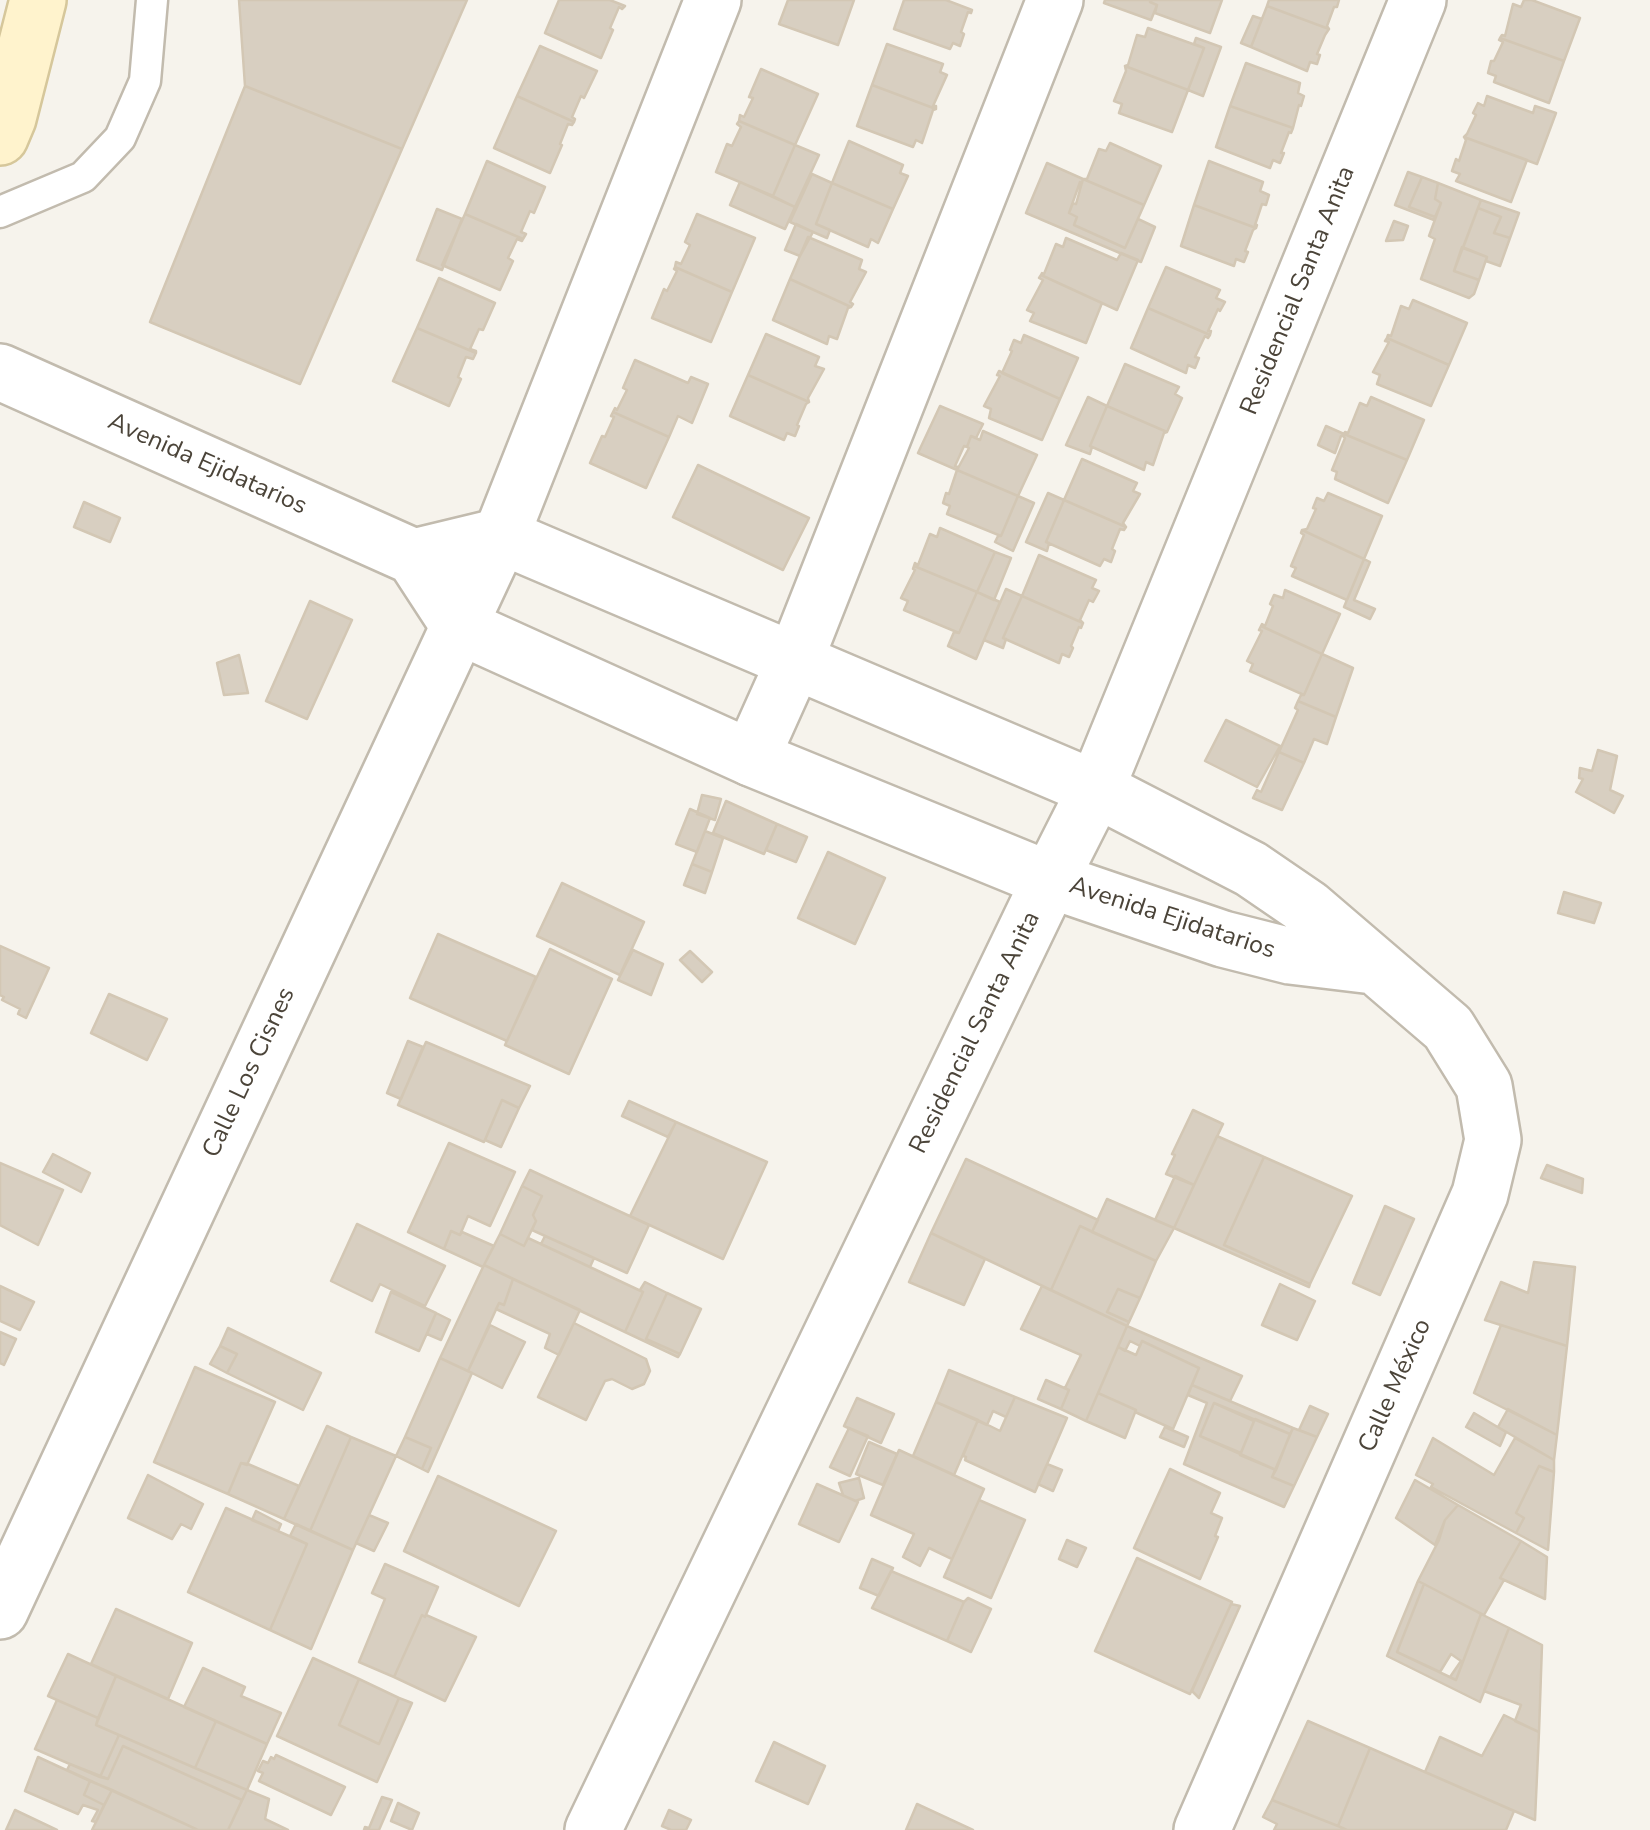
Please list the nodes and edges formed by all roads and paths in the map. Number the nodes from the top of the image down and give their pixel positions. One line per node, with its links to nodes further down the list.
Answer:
1 (38, 0): 6 (main road)
2 (152, 0): 7 (lane)
3 (713, 0): 9 (street)
4 (1055, 0): 12 (street)
5 (1418, 0): 14 (street, Residencial Santa Anita)
6 (0, 137)
7 (0, 212)
8 (0, 372): 10 (street, Avenida Ejidatarios)
9 (501, 536): 10 (street); 11 (street, Calle Los Cisnes); 12 (street)
10 (414, 557): 11 (street)
11 (458, 626): 13 (street, Avenida Ejidatarios); 17 (street, Calle Los Cisnes)
12 (794, 660): 13 (street); 14 (street)
13 (751, 758): 15 (street, Avenida Ejidatarios)
14 (1096, 789): 15 (street, Residencial Santa Anita); 16 (street)
15 (1050, 880): 16 (street, Avenida Ejidatarios); 18 (street, Residencial Santa Anita)
16 (1373, 966): 19 (street, Calle México)
17 (0, 1611)
18 (593, 1830)
19 (1202, 1830)

